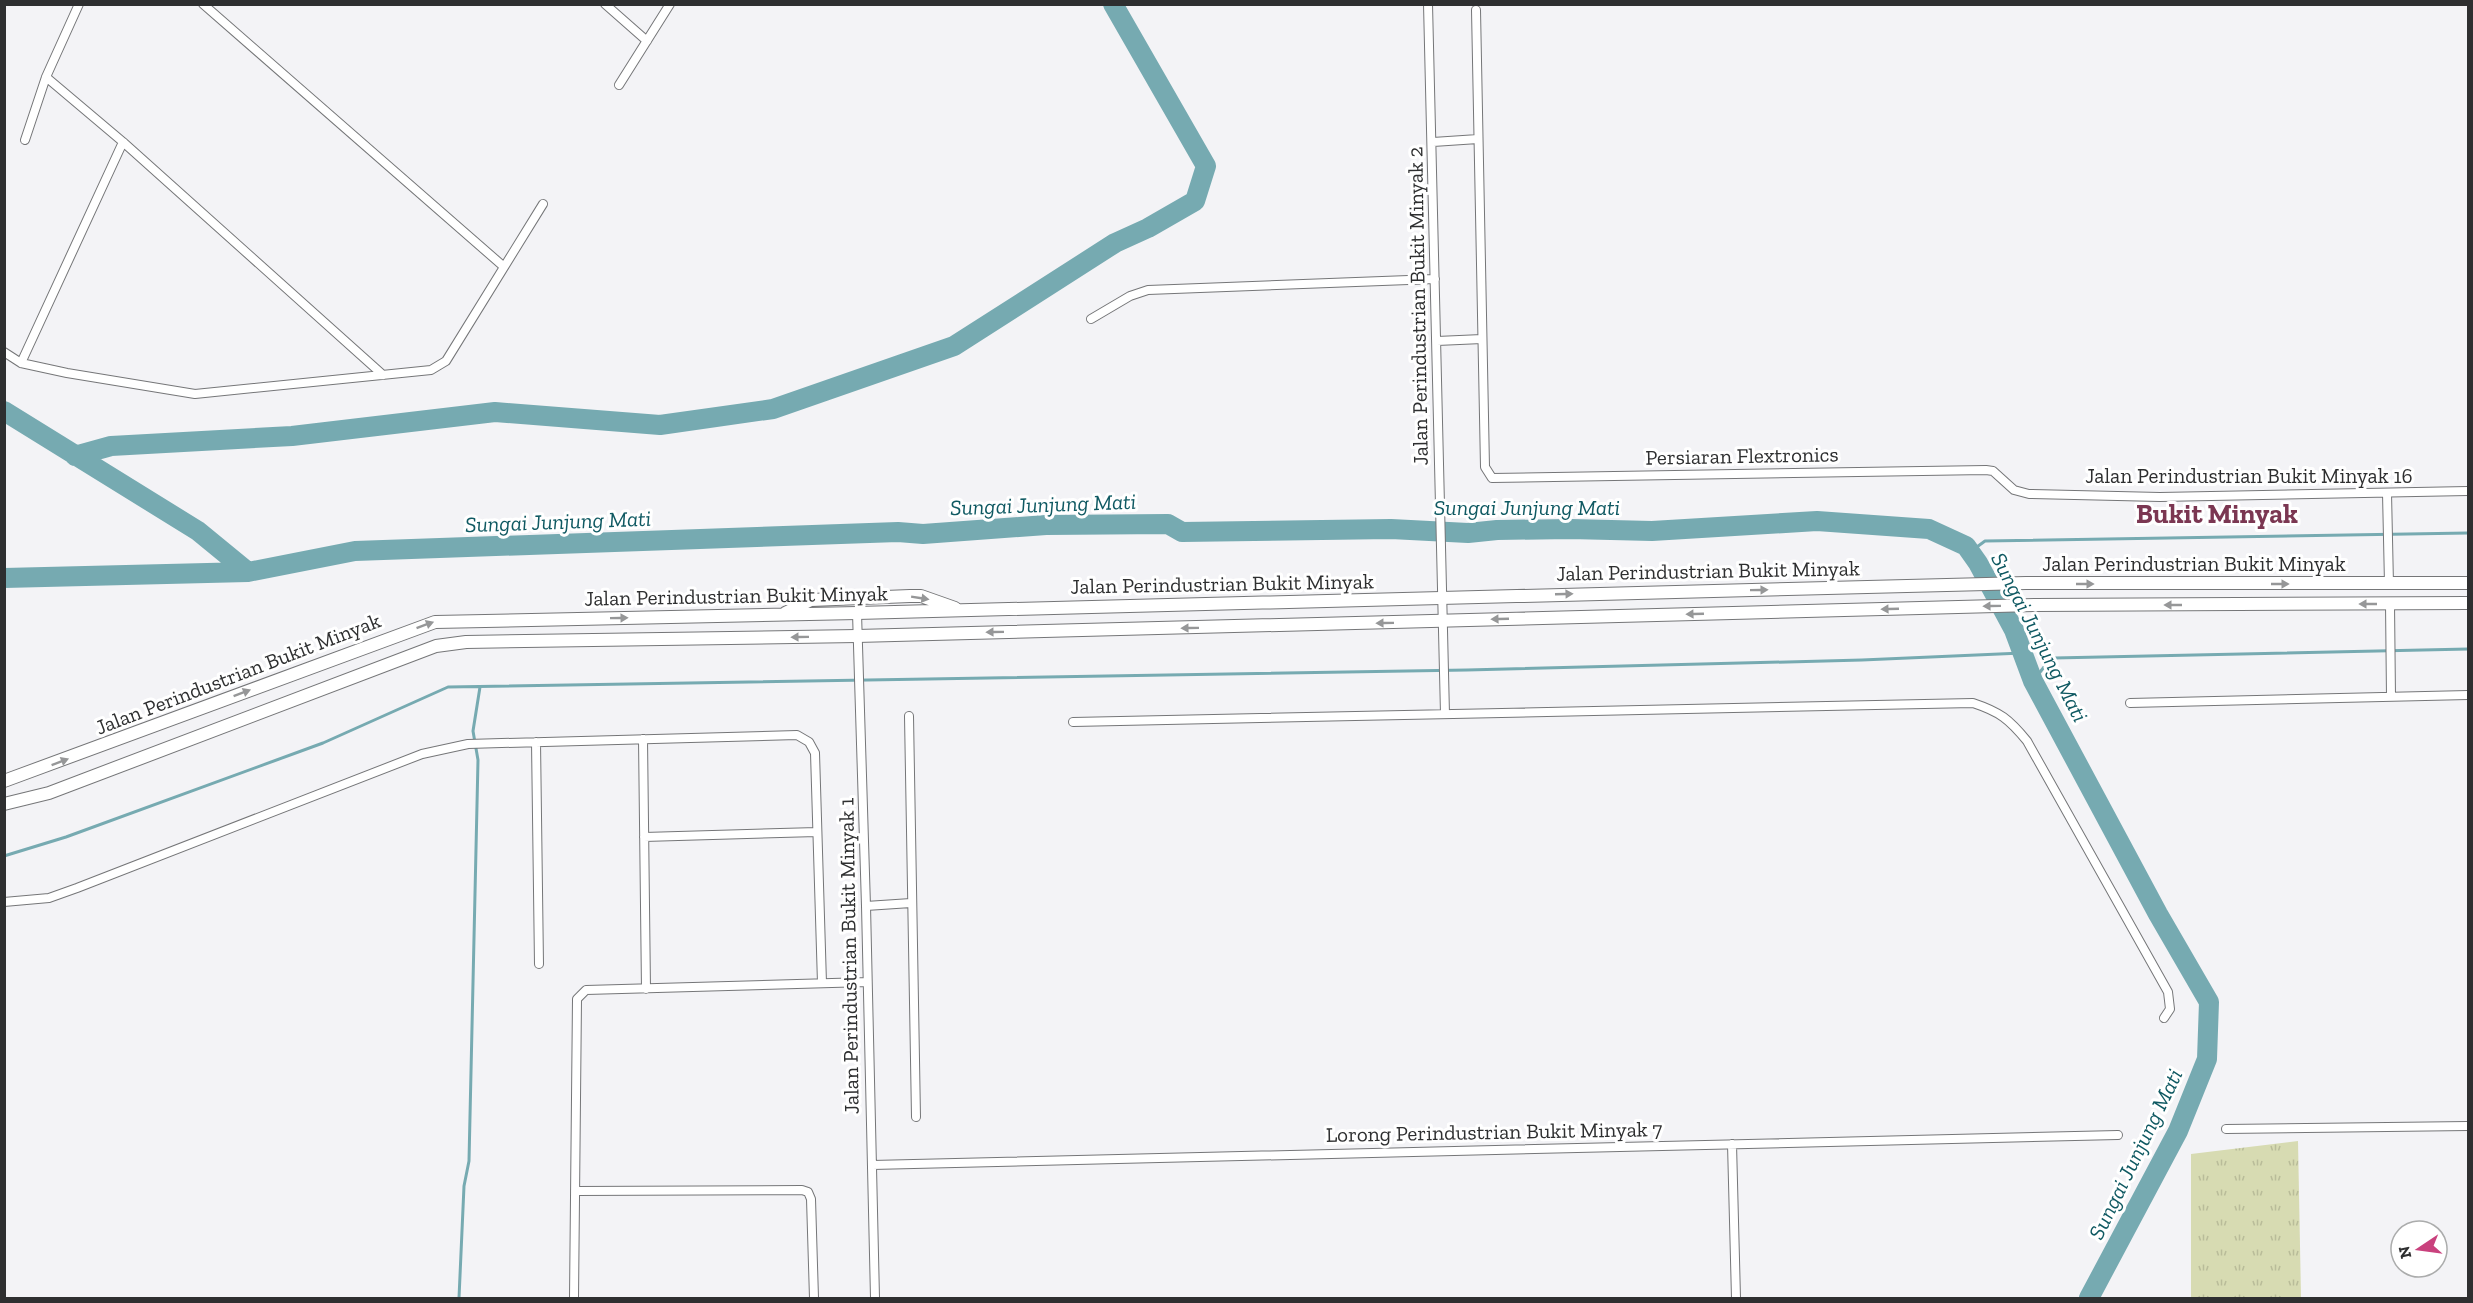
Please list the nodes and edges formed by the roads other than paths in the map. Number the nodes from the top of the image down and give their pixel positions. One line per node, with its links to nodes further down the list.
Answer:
1 (79, 4): 8 (street)
2 (203, 4): 15 (street)
3 (605, 4): 7 (street)
4 (670, 4): 7 (street)
5 (1428, 4): 13 (street, Jalan Perindustrian Bukit Minyak 2)
6 (1476, 9): 11 (street)
7 (647, 41): 9 (street)
8 (46, 77): 10 (street); 12 (street)
9 (618, 85)
10 (25, 140)
11 (1478, 140): 13 (street); 18 (street)
12 (123, 142): 21 (street); 22 (street)
13 (1432, 142): 16 (street, Jalan Perindustrian Bukit Minyak 2)
14 (543, 204): 15 (street)
15 (503, 266): 22 (street)
16 (1435, 279): 17 (street); 19 (street, Jalan Perindustrian Bukit Minyak 2)
17 (1091, 319)
18 (1482, 339): 19 (street); 25 (street, Persiaran Flextronics)
19 (1437, 341): 28 (street, Jalan Perindustrian Bukit Minyak 2)
20 (4, 352): 21 (street)
21 (21, 363): 22 (street)
22 (383, 375)
23 (2469, 491): 24 (street, Jalan Perindustrian Bukit Minyak 16)
24 (2387, 493): 25 (street, Jalan Perindustrian Bukit Minyak 16); 27 (street)
25 (2029, 494)
26 (2469, 583): 27 (main road, Jalan Perindustrian Bukit Minyak)
27 (2389, 584): 28 (main road, Jalan Perindustrian Bukit Minyak, one-way to 27)
28 (1443, 598): 31 (main road, Jalan Perindustrian Bukit Minyak); 34 (street, Jalan Perindustrian Bukit Minyak 2)
29 (2469, 603): 30 (main road, Jalan Perindustrian Bukit Minyak)
30 (2390, 604): 34 (main road, Jalan Perindustrian Bukit Minyak, one-way to 34); 37 (street)
31 (962, 611): 32 (main road, Jalan Perindustrian Bukit Minyak); 33 (main road, one-way to 31)
32 (856, 614): 33 (main road, Jalan Perindustrian Bukit Minyak); 35 (street, Jalan Perindustrian Bukit Minyak 1)
33 (781, 615): 44 (main road, Jalan Perindustrian Bukit Minyak, one-way to 33)
34 (1443, 621): 35 (main road, Jalan Perindustrian Bukit Minyak, one-way to 35); 39 (street, Jalan Perindustrian Bukit Minyak 2)
35 (857, 636): 45 (main road, Jalan Perindustrian Bukit Minyak, one-way to 45); 50 (street, Jalan Perindustrian Bukit Minyak 1)
36 (2469, 695): 37 (street)
37 (2391, 697): 38 (street)
38 (2130, 703)
39 (1445, 714): 41 (street); 55 (street)
40 (909, 716): 49 (street)
41 (1074, 722)
42 (644, 739): 43 (street); 46 (street); 47 (street)
43 (537, 742): 48 (street); 51 (street)
44 (4, 781)
45 (4, 804)
46 (817, 832): 47 (street); 53 (street)
47 (644, 837): 54 (street)
48 (4, 902)
49 (911, 903): 50 (street); 56 (street)
50 (866, 906): 52 (street, Jalan Perindustrian Bukit Minyak 1)
51 (539, 964)
52 (867, 982): 53 (street); 61 (street, Jalan Perindustrian Bukit Minyak 1)
53 (822, 983): 54 (street)
54 (646, 988): 62 (street)
55 (2163, 1018)
56 (916, 1117)
57 (2469, 1126): 58 (street)
58 (2226, 1129)
59 (2118, 1135): 60 (street, Lorong Perindustrian Bukit Minyak 7)
60 (1732, 1144): 61 (street, Lorong Perindustrian Bukit Minyak 7); 66 (street)
61 (872, 1165): 65 (street, Jalan Perindustrian Bukit Minyak 1)
62 (575, 1191): 63 (street); 64 (street)
63 (574, 1299)
64 (814, 1299)
65 (875, 1299)
66 (1736, 1299)

